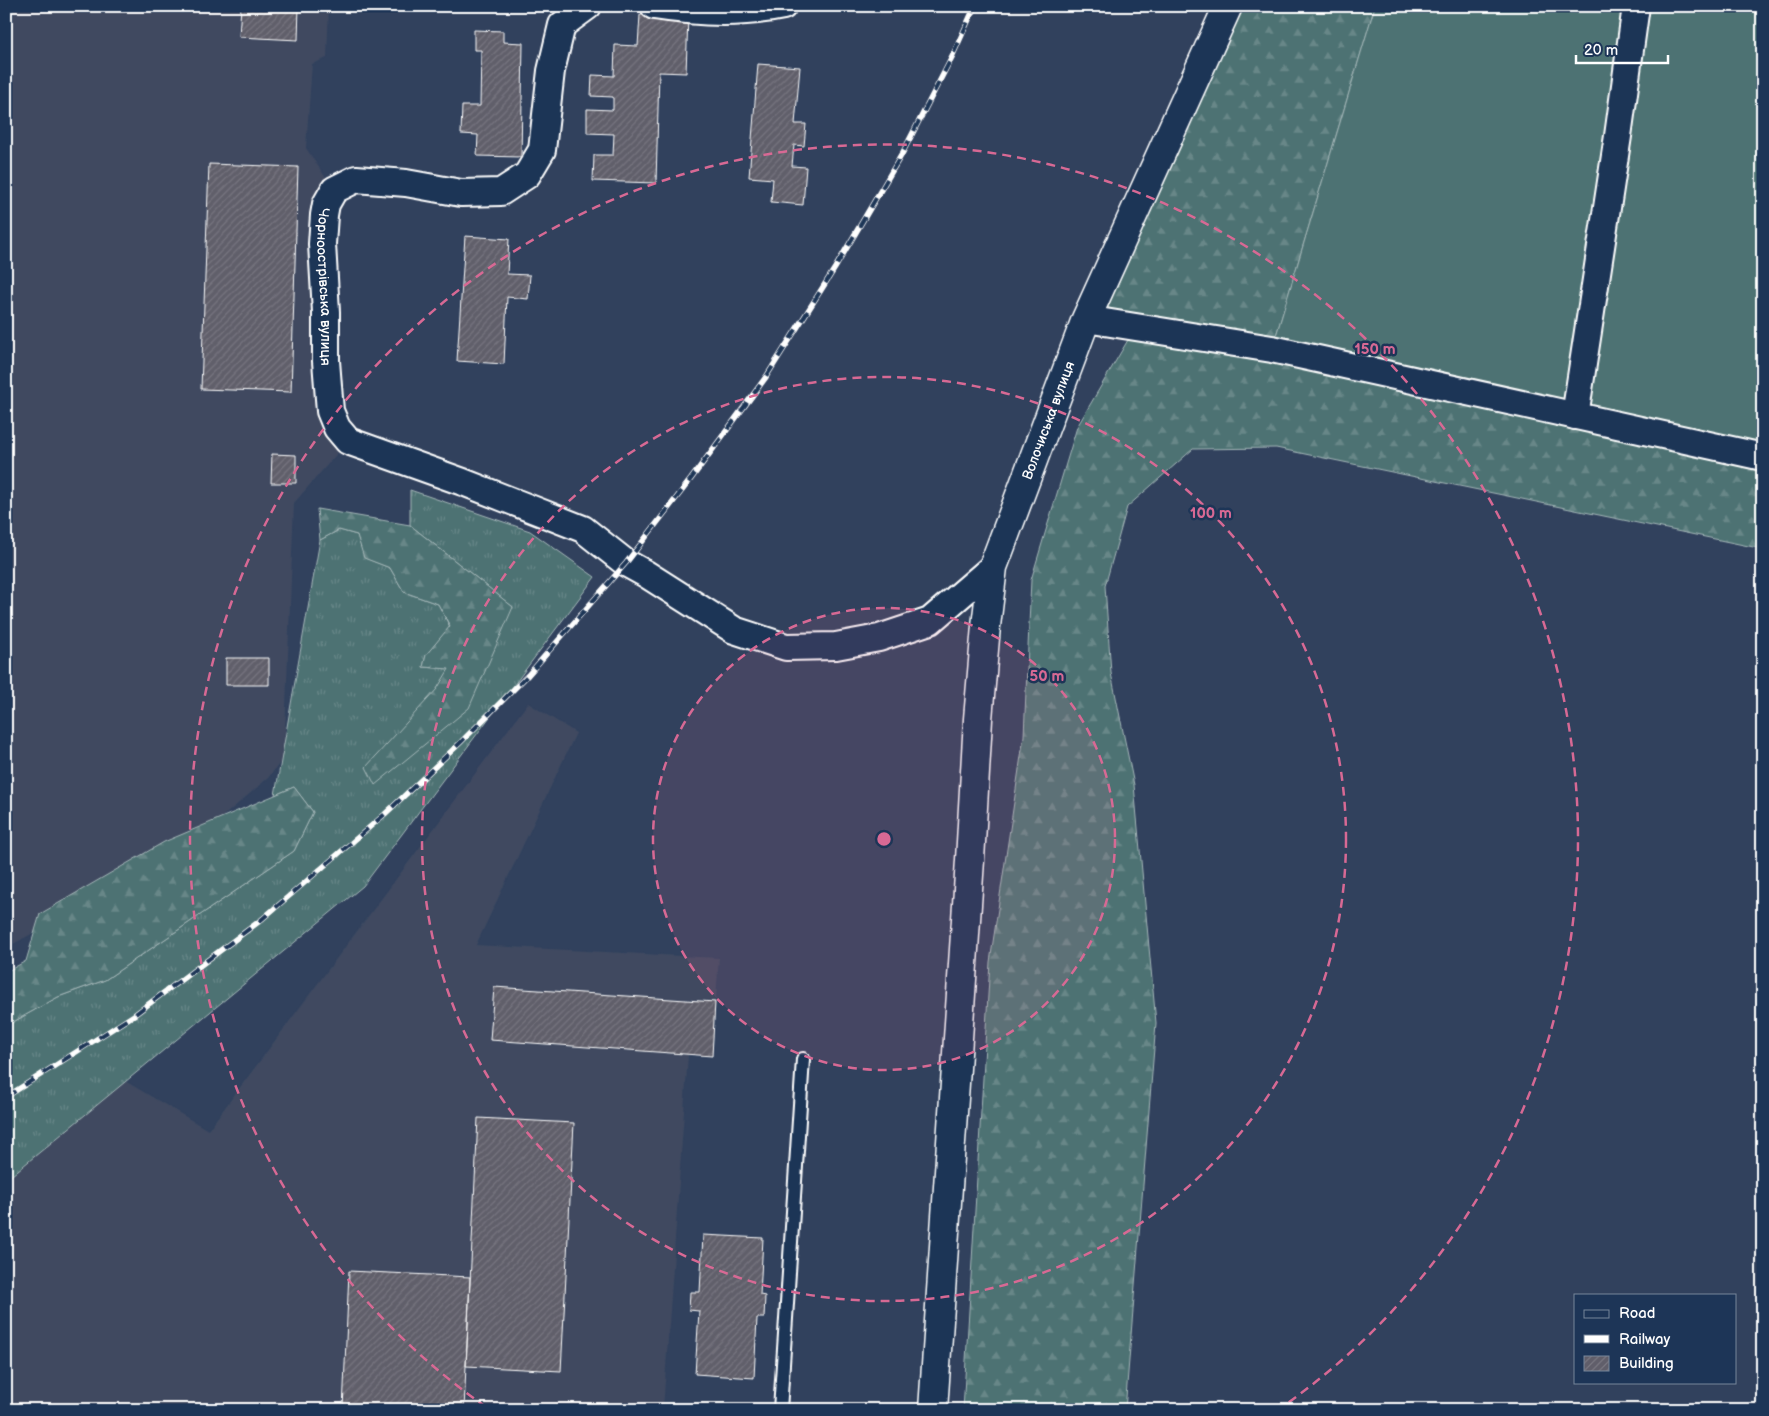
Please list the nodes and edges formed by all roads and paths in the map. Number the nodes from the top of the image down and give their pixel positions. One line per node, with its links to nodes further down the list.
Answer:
1 (588, 6): 9 (street, Чорноострівська вулиця)
2 (654, 6): 3 (street)
3 (783, 6)
4 (1228, 6): 6 (main road, Волочиська вулиця)
5 (1636, 6): 7 (street)
6 (1086, 319): 7 (street); 9 (main road, Волочиська вулиця)
7 (1575, 416): 8 (street)
8 (1763, 457)
9 (993, 567): 12 (main road, Волочиська вулиця)
10 (804, 1059): 11 (lane)
11 (780, 1410)
12 (933, 1410)

